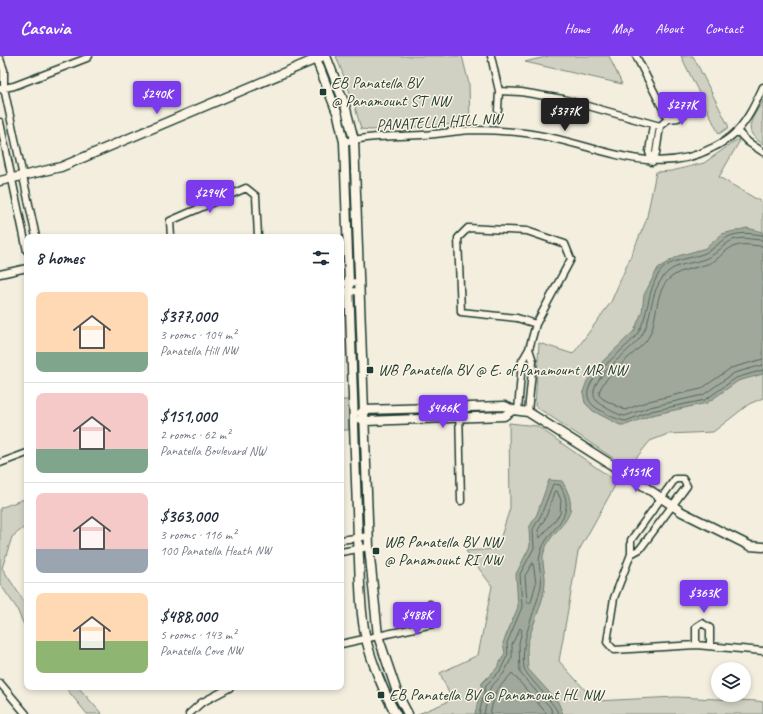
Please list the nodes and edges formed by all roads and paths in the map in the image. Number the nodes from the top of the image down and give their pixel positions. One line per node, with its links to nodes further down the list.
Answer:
1 (89, 56): 8 (street)
2 (326, 56): 17 (street)
3 (491, 56): 9 (street)
4 (636, 56): 12 (street)
5 (318, 57): 18 (street); 21 (street)
6 (0, 58): 8 (street)
7 (763, 87): 16 (street, PANATELLA HILL NW)
8 (2, 89): 21 (street)
9 (499, 91): 10 (street); 14 (street)
10 (498, 110)
11 (686, 113): 12 (street)
12 (668, 119): 15 (street)
13 (0, 122): 22 (street)
14 (653, 124): 15 (street); 20 (street)
15 (660, 126): 20 (street)
16 (737, 131): 19 (street); 20 (street, PANATELLA HILL NW)
17 (354, 140): 18 (street, PANATELLA HILL NW); 20 (street, PANATELLA HILL NW); 31 (street)
18 (344, 142): 30 (street)
19 (763, 152)
20 (652, 162)
21 (24, 176): 22 (street); 24 (street)
22 (12, 179): 23 (street); 27 (street)
23 (0, 181)
24 (35, 234)
25 (171, 234): 26 (street)
26 (258, 234)
27 (24, 237)
28 (24, 269): 29 (street)
29 (0, 274)
30 (345, 283): 31 (street); 32 (street)
31 (359, 286): 32 (street); 37 (street)
32 (350, 291): 33 (street); 40 (street)
33 (344, 292)
34 (536, 324): 34 (street); 35 (street)
35 (529, 350): 38 (street); 39 (street)
36 (459, 407): 37 (street); 38 (street); 41 (street)
37 (364, 410): 40 (street); 42 (street)
38 (516, 410): 39 (street); 41 (street)
39 (528, 412): 45 (street)
40 (355, 417): 42 (street); 49 (street)
41 (459, 418): 42 (street); 46 (street)
42 (365, 421): 48 (street)
43 (24, 454): 44 (street)
44 (0, 463)
45 (661, 498): 47 (street); 47 (street); 55 (street)
46 (461, 501)
47 (672, 506): 52 (street); 55 (street)
48 (369, 536): 49 (street); 51 (street)
49 (358, 538): 50 (street); 53 (street)
50 (344, 540)
51 (369, 547): 53 (street); 57 (street)
52 (763, 547)
53 (359, 549): 54 (street); 58 (street)
54 (344, 552)
55 (631, 554): 60 (street)
56 (430, 604): 57 (street)
57 (378, 636): 58 (street); 68 (street)
58 (366, 639): 59 (street); 67 (street)
59 (344, 643)
60 (696, 645): 61 (street); 61 (street)
61 (710, 646): 62 (street)
62 (763, 651)
63 (0, 683): 65 (street)
64 (226, 690): 66 (street)
65 (26, 714)
66 (189, 714)
67 (396, 714)
68 (408, 714)

